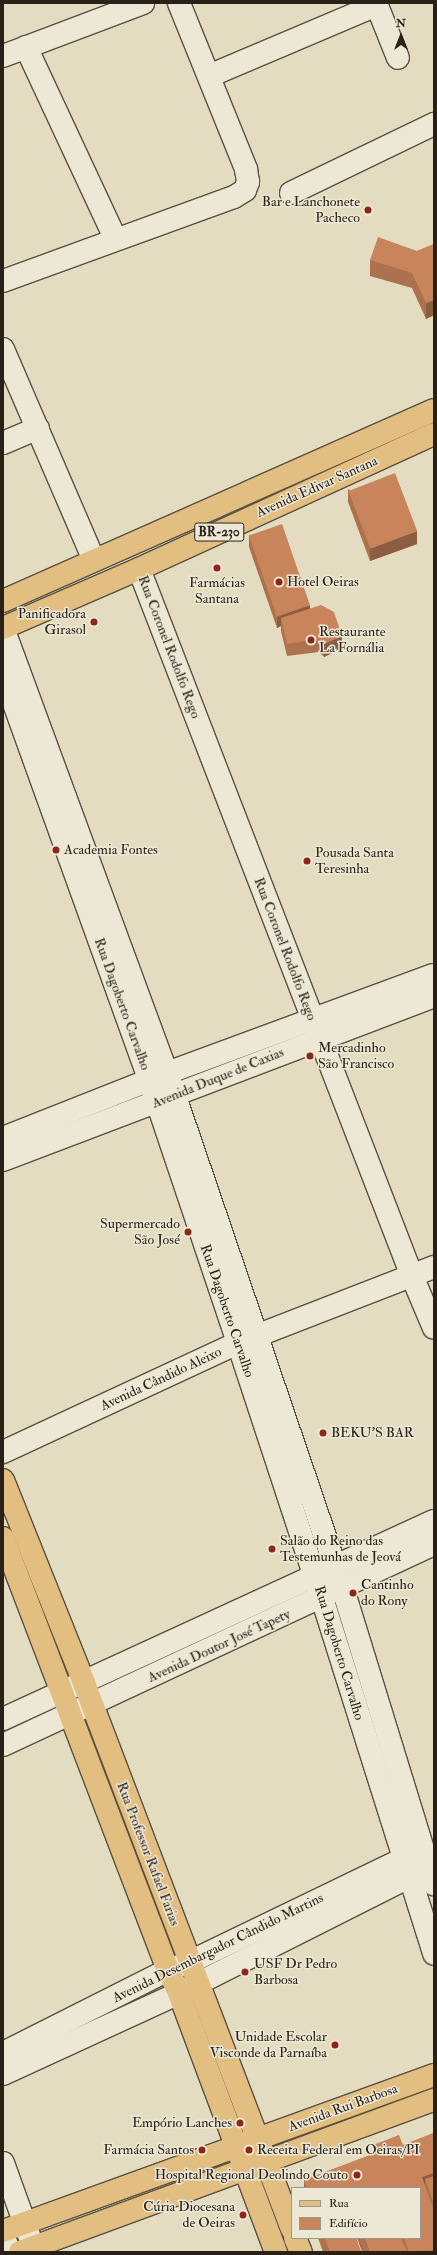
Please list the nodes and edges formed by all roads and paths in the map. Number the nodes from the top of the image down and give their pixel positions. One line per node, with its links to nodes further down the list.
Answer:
1 (143, 3): 4 (street)
2 (179, 3): 7 (street)
3 (376, 4): 6 (street); 7 (street)
4 (26, 47): 5 (street); 10 (street)
5 (3, 56)
6 (398, 58)
7 (209, 76): 10 (street)
8 (434, 124): 9 (street)
9 (291, 193)
10 (115, 238): 11 (street)
11 (3, 281)
12 (3, 349): 14 (street)
13 (434, 410): 17 (main road, Avenida Edivar Santana / BR-230)
14 (38, 428): 16 (street); 19 (street)
15 (434, 434): 18 (main road, Avenida Edivar Santana / BR-230)
16 (3, 443)
17 (230, 499): 18 (main road); 19 (main road, Avenida Edivar Santana / BR-230)
18 (242, 520): 20 (main road, Avenida Edivar Santana / BR-230)
19 (94, 560): 21 (main road, Avenida Edivar Santana / BR-230)
20 (139, 570): 22 (main road, Avenida Edivar Santana / BR-230); 26 (street, Rua Coronel Rodolfo Rego)
21 (3, 601)
22 (3, 628): 27 (street, Rua Dagoberto Carvalho)
23 (3, 673): 27 (street, Rua Dagoberto Carvalho)
24 (434, 975): 26 (street, Avenida Duque de Caxias)
25 (434, 996): 26 (street, Avenida Duque de Caxias)
26 (316, 1029): 27 (street, Avenida Duque de Caxias); 28 (street, Avenida Duque de Caxias); 32 (street, Rua Coronel Rodolfo Rego)
27 (158, 1077): 28 (street, Rua Dagoberto Carvalho); 29 (street, Avenida Duque de Caxias)
28 (165, 1099): 30 (street, Avenida Duque de Caxias); 34 (street, Rua Dagoberto Carvalho)
29 (3, 1138)
30 (3, 1160)
31 (434, 1267): 32 (street, Avenida Cândido Aleixo)
32 (412, 1276): 33 (street, Rua Coronel Rodolfo Rego); 34 (street, Avenida Cândido Aleixo)
33 (434, 1328)
34 (247, 1340): 35 (street, Avenida Cândido Aleixo); 40 (street, Rua Dagoberto Carvalho); 41 (street, Rua Dagoberto Carvalho)
35 (3, 1452)
36 (3, 1480): 44 (main road, Rua Professor Rafael Farias)
37 (434, 1521): 40 (street, Avenida Doutor José Tapety)
38 (3, 1538): 45 (main road, Rua Professor Rafael Farias)
39 (434, 1544): 42 (street, Avenida Doutor José Tapety)
40 (336, 1568): 41 (street, Avenida Doutor José Tapety); 42 (street, Rua Dagoberto Carvalho)
41 (315, 1577): 43 (street, Rua Dagoberto Carvalho); 44 (street, Avenida Doutor José Tapety)
42 (343, 1589): 43 (street, Avenida Doutor José Tapety); 50 (street, Rua Dagoberto Carvalho)
43 (322, 1598): 46 (street, Avenida Doutor José Tapety); 51 (street, Rua Dagoberto Carvalho)
44 (84, 1683): 45 (street, Avenida Doutor José Tapety); 46 (main road, Rua Professor Rafael Farias)
45 (63, 1692): 47 (main road, Rua Professor Rafael Farias); 48 (street, Avenida Doutor José Tapety)
46 (92, 1705): 47 (street, Avenida Doutor José Tapety); 53 (main road, Rua Professor Rafael Farias)
47 (72, 1714): 49 (street, Avenida Doutor José Tapety); 54 (main road, Rua Professor Rafael Farias)
48 (3, 1719)
49 (3, 1745)
50 (431, 1862): 51 (street, Avenida Desembargador Cândido Martins)
51 (406, 1868): 52 (street, Rua Dagoberto Carvalho); 53 (street, Avenida Desembargador Cândido Martins); 55 (street, Avenida Desembargador Cândido Martins)
52 (434, 1954)
53 (190, 1962): 54 (street, Avenida Desembargador Cândido Martins); 55 (main road, Rua Professor Rafael Farias)
54 (168, 1970): 56 (main road, Rua Professor Rafael Farias); 57 (street, Avenida Desembargador Cândido Martins)
55 (199, 1982): 56 (street, Avenida Desembargador Cândido Martins); 61 (main road, Rua Professor Rafael Farias)
56 (180, 1993): 58 (street, Avenida Desembargador Cândido Martins); 61 (main road, Rua Professor Rafael Farias)
57 (3, 2053)
58 (3, 2074)
59 (434, 2075): 61 (main road, Avenida Rui Barbosa)
60 (434, 2100): 62 (main road, Avenida Rui Barbosa)
61 (247, 2143): 62 (main road, Rua Professor Rafael Farias); 64 (main road, Rua Professor Rafael Farias); 65 (main road, Avenida Rui Barbosa)
62 (266, 2162): 64 (main road, Avenida Rui Barbosa); 66 (main road, Rua Professor Rafael Farias)
63 (3, 2163): 65 (street)
64 (246, 2170): 70 (main road, Avenida Rui Barbosa); 72 (main road, Rua Professor Rafael Farias)
65 (25, 2223): 67 (main road, Avenida Rui Barbosa); 70 (street)
66 (291, 2226)
67 (3, 2231)
68 (3, 2236): 71 (street)
69 (295, 2239): 73 (main road)
70 (29, 2251)
71 (10, 2252)
72 (276, 2252)
73 (301, 2252)

